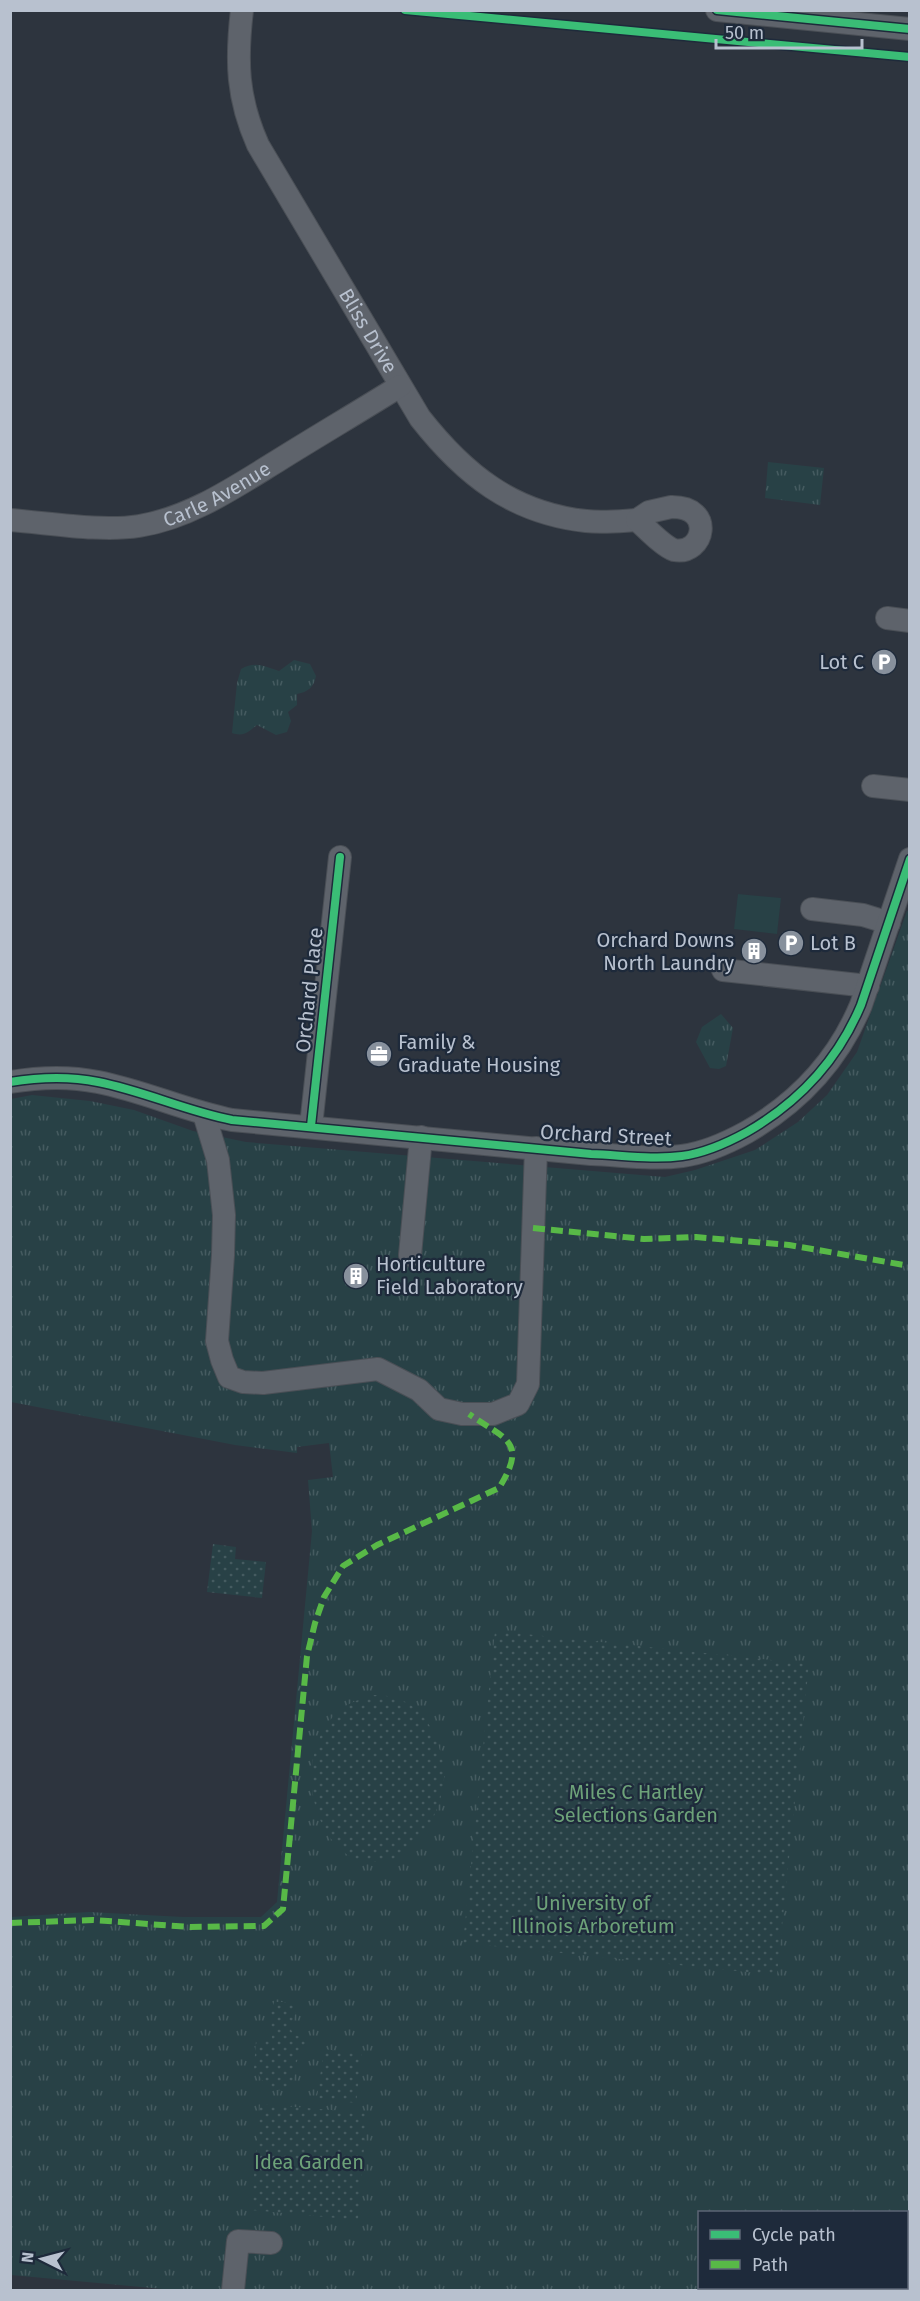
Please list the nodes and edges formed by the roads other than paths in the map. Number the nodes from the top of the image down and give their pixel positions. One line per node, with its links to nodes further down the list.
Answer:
1 (242, 10): 4 (street, Bliss Drive)
2 (717, 10): 3 (street)
3 (909, 29)
4 (400, 386): 5 (street, Carle Avenue); 6 (street, Bliss Drive)
5 (10, 520)
6 (637, 520)
7 (887, 618): 8 (street)
8 (909, 621)
9 (873, 786): 10 (street)
10 (909, 790)
11 (340, 857): 19 (street, Orchard Place)
12 (909, 859): 14 (street, Orchard Street)
13 (812, 909): 14 (street)
14 (888, 922): 16 (street, Orchard Street)
15 (723, 970): 16 (street)
16 (868, 986): 21 (street, Orchard Street)
17 (10, 1082): 18 (street, Orchard Street)
18 (204, 1114): 19 (street, Orchard Street); 21 (street)
19 (311, 1126): 20 (street, Orchard Street)
20 (421, 1137): 21 (street, Orchard Street); 22 (street)
21 (536, 1148)
22 (410, 1255)
23 (271, 2243): 24 (street)
24 (233, 2290)

